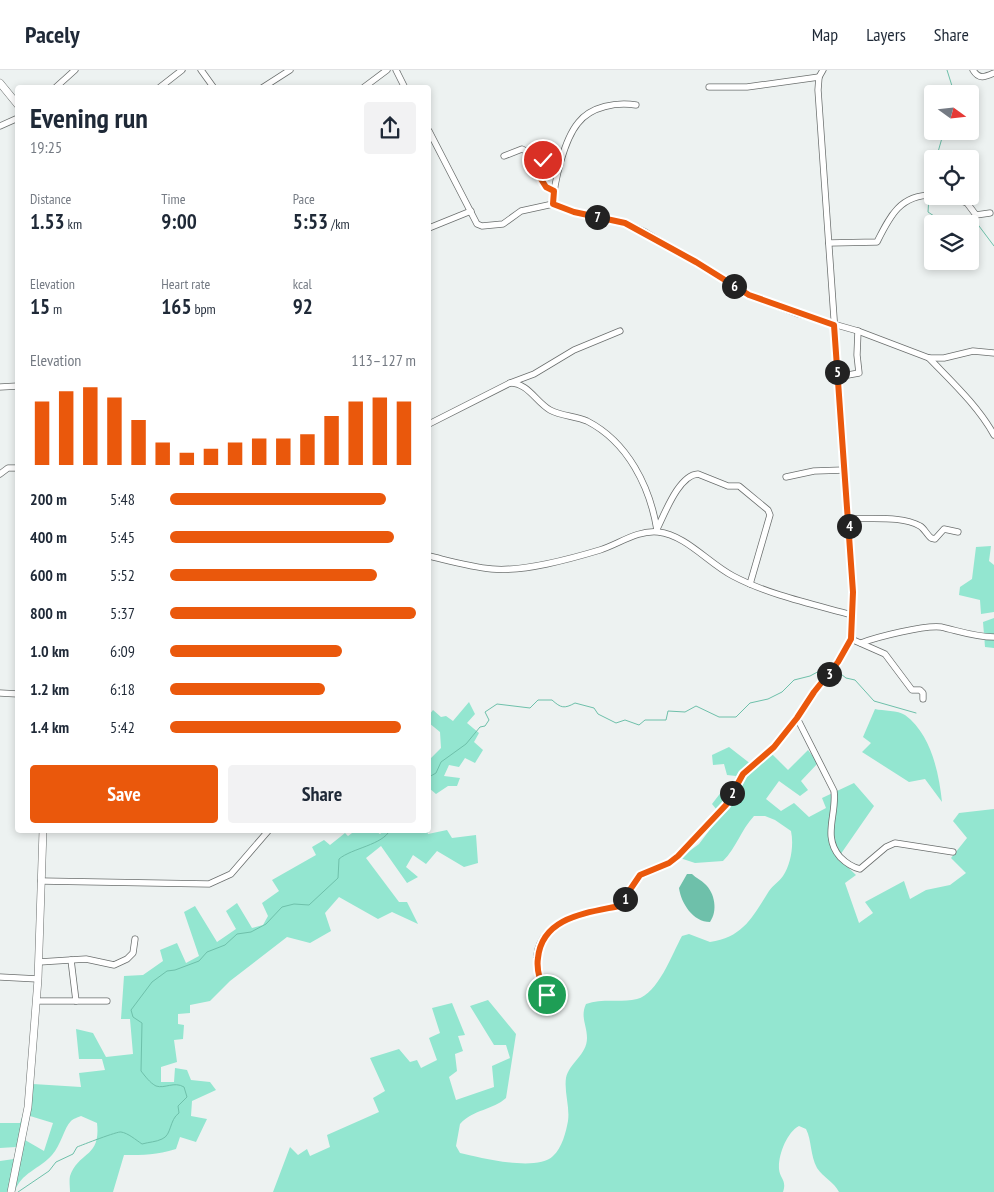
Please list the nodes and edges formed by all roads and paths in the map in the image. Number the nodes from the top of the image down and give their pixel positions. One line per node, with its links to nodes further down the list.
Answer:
1 (75, 70): 12 (street)
2 (182, 70): 13 (street)
3 (201, 70): 14 (street)
4 (290, 70): 15 (street)
5 (388, 70): 16 (street)
6 (396, 70): 17 (street)
7 (823, 70): 10 (street)
8 (973, 70): 9 (street)
9 (994, 73)
10 (819, 77): 18 (street); 32 (street)
11 (0, 83): 19 (main road)
12 (58, 85)
13 (162, 85)
14 (212, 85)
15 (267, 85)
16 (367, 85)
17 (404, 85)
18 (710, 87)
19 (15, 101)
20 (636, 105): 25 (street)
21 (15, 119): 22 (street)
22 (0, 126)
23 (431, 135): 29 (street)
24 (504, 156): 25 (street)
25 (554, 191): 27 (street)
26 (924, 195): 32 (street)
27 (553, 204): 29 (street); 33 (street)
28 (968, 205): 30 (street)
29 (471, 211): 31 (street)
30 (990, 213)
31 (431, 227)
32 (829, 243): 33 (street)
33 (834, 325): 35 (street); 38 (street)
34 (620, 331): 39 (street)
35 (858, 331): 37 (street); 38 (street)
36 (994, 353): 37 (street)
37 (929, 358): 43 (street)
38 (837, 377): 45 (street)
39 (510, 383): 42 (street); 49 (street)
40 (15, 386): 41 (street)
41 (0, 387)
42 (431, 423)
43 (994, 436)
44 (15, 468): 46 (street)
45 (844, 470): 47 (street); 48 (street)
46 (0, 474)
47 (786, 477)
48 (848, 518): 50 (street); 53 (street)
49 (658, 531): 51 (street); 52 (street); 52 (street)
50 (958, 532)
51 (431, 556)
52 (750, 584): 53 (street)
53 (852, 615): 55 (street)
54 (994, 637): 56 (street)
55 (851, 639): 56 (street); 60 (street)
56 (861, 643): 59 (street)
57 (0, 693): 58 (street)
58 (15, 694)
59 (923, 700)
60 (797, 718): 63 (street); 73 (street)
61 (43, 833): 64 (main road)
62 (266, 833): 64 (street)
63 (953, 852)
64 (41, 881): 67 (main road)
65 (135, 939): 66 (street)
66 (71, 960): 67 (street); 71 (street)
67 (39, 962): 69 (main road)
68 (0, 977): 69 (street)
69 (38, 979): 70 (main road)
70 (36, 1001): 71 (street); 74 (main road)
71 (76, 1001): 72 (street)
72 (107, 1001)
73 (550, 1002)
74 (11, 1192)

